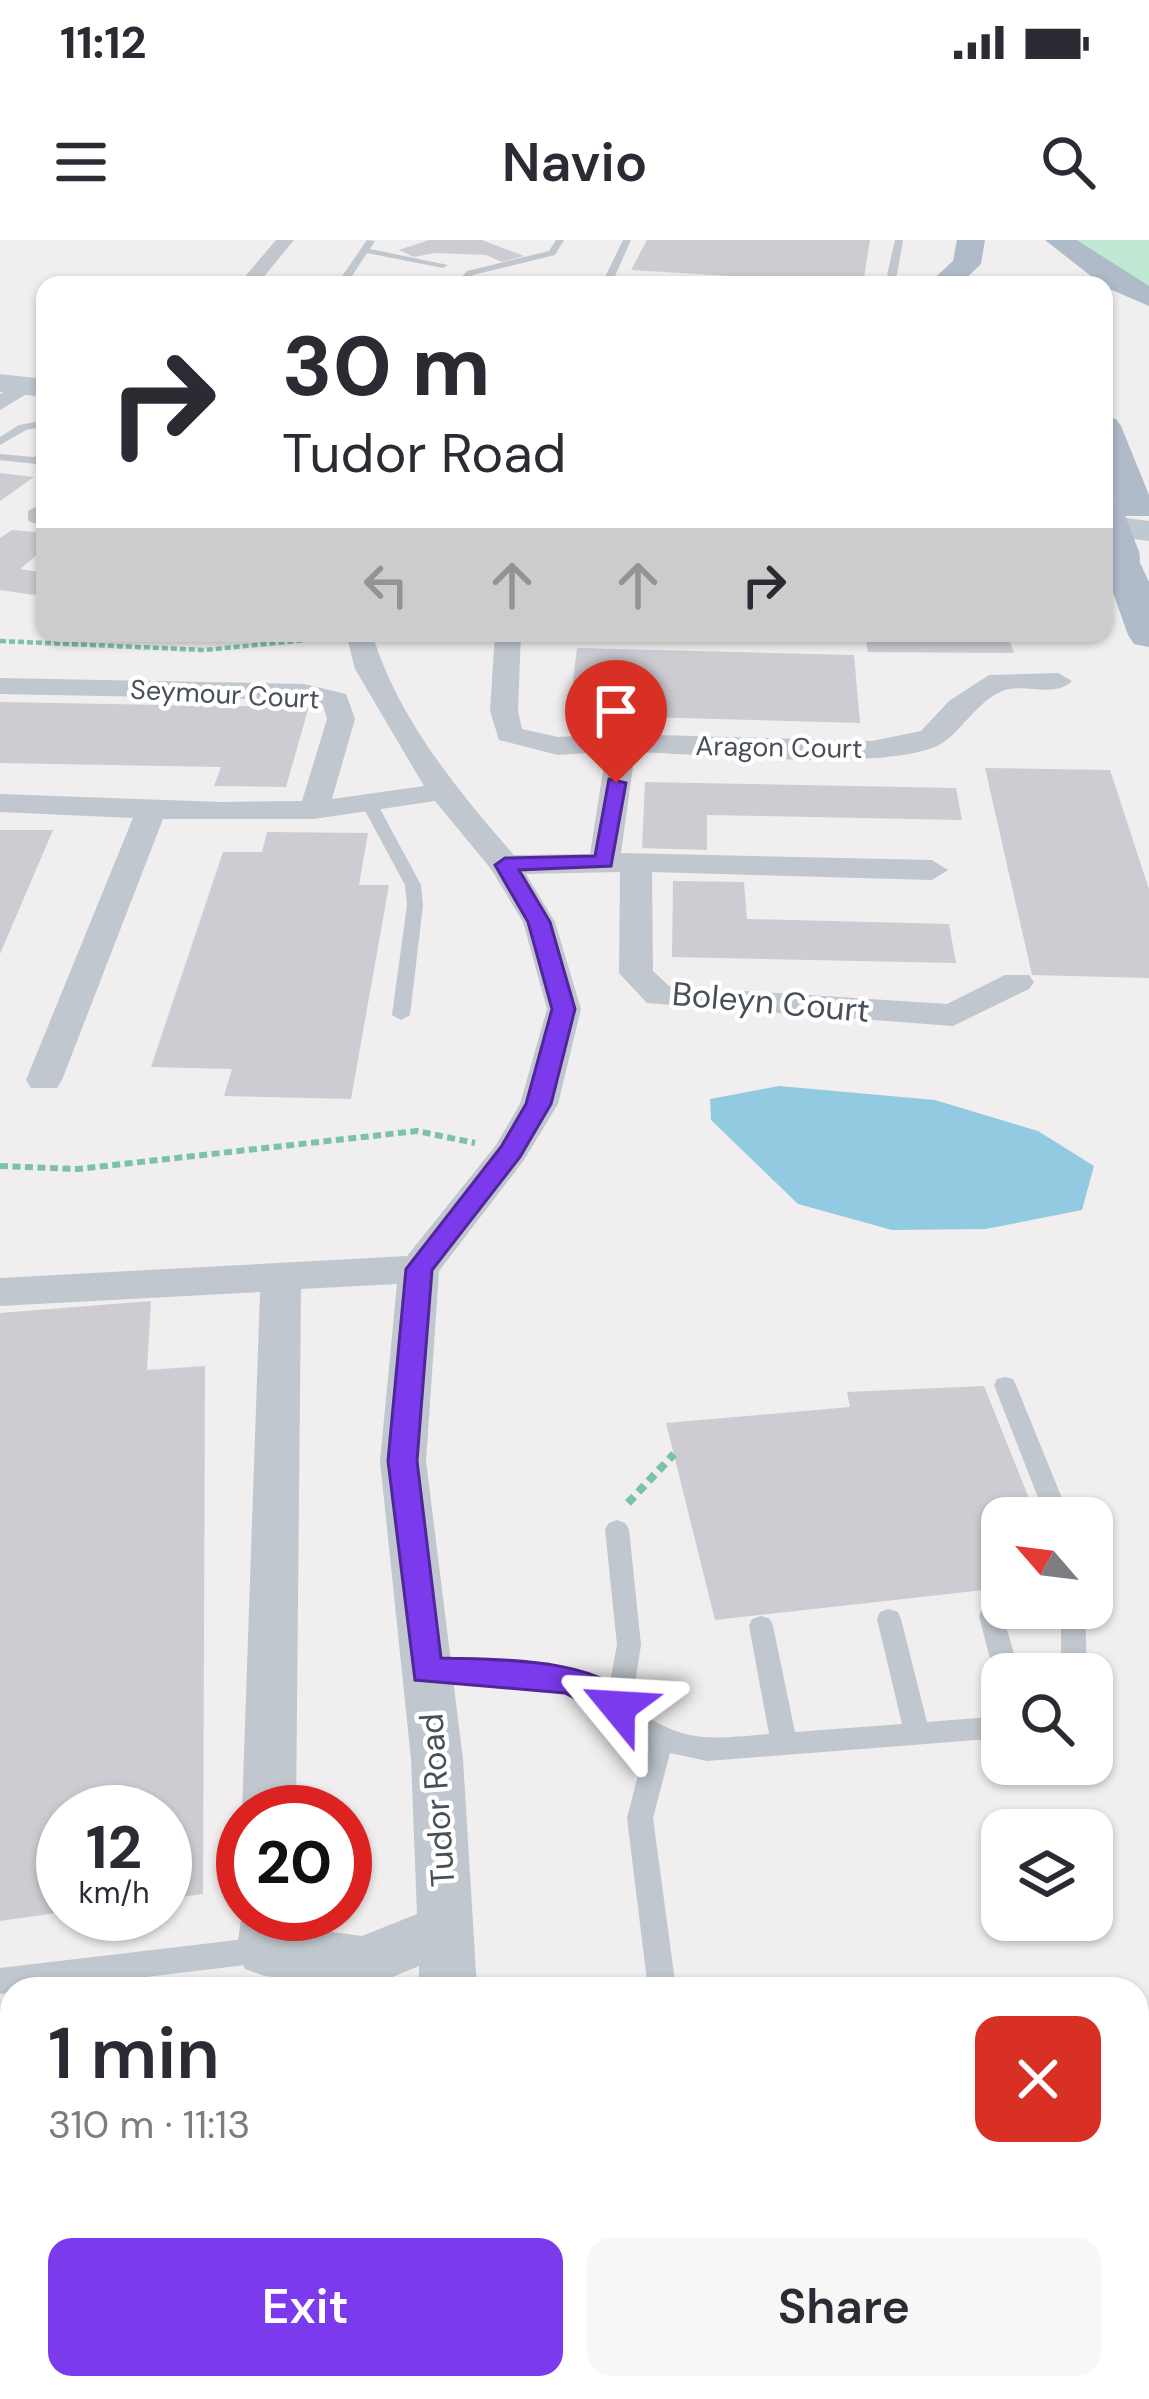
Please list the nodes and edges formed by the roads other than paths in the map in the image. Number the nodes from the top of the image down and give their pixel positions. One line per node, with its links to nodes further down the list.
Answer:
1 (285, 240): 11 (street)
2 (372, 240): 8 (lane)
3 (560, 240): 13 (lane)
4 (627, 240): 14 (lane)
5 (899, 240): 10 (lane)
6 (1059, 240): 16 (main road)
7 (989, 241): 15 (main road)
8 (360, 255): 9 (lane); 12 (lane)
9 (443, 266)
10 (892, 275)
11 (255, 276)
12 (347, 276)
13 (466, 276)
14 (610, 276)
15 (952, 276)
16 (1109, 276)
17 (1113, 279): 18 (main road)
18 (1149, 297)
19 (24, 386): 20 (street)
20 (0, 404)
21 (36, 424): 22 (lane)
22 (0, 442)
23 (0, 457): 24 (lane)
24 (36, 461)
25 (1113, 475): 26 (main road)
26 (1124, 535): 27 (main road)
27 (1148, 632)
28 (354, 642): 33 (street)
29 (508, 642): 32 (street, Aragon Court)
30 (1058, 681): 32 (street, Aragon Court)
31 (0, 686): 37 (street, Seymour Court)
32 (622, 743): 38 (street, Boleyn Court)
33 (442, 791): 35 (street); 39 (street)
34 (0, 803): 36 (street)
35 (371, 807): 37 (street); 42 (lane)
36 (152, 808): 37 (street); 43 (street)
37 (314, 810)
38 (620, 862): 39 (street); 40 (street); 41 (street, Boleyn Court)
39 (505, 865): 44 (street)
40 (932, 870)
41 (1017, 982)
42 (401, 1016)
43 (44, 1080)
44 (419, 1269): 45 (street); 52 (street, Tudor Road)
45 (281, 1273): 46 (street); 58 (street)
46 (0, 1292)
47 (1005, 1385): 48 (lane)
48 (1050, 1497)
49 (617, 1529): 53 (lane)
50 (889, 1618): 55 (lane)
51 (761, 1626): 57 (lane)
52 (427, 1670): 53 (lane); 59 (street, Tudor Road)
53 (618, 1707): 56 (lane)
54 (981, 1728): 55 (lane)
55 (917, 1733): 57 (lane)
56 (660, 1739): 57 (lane); 64 (lane)
57 (784, 1744)
58 (269, 1785)
59 (446, 1928): 61 (street); 63 (street, Tudor Road)
60 (217, 1941): 62 (lane)
61 (294, 1941)
62 (22, 1977)
63 (448, 1977)
64 (660, 1977)

